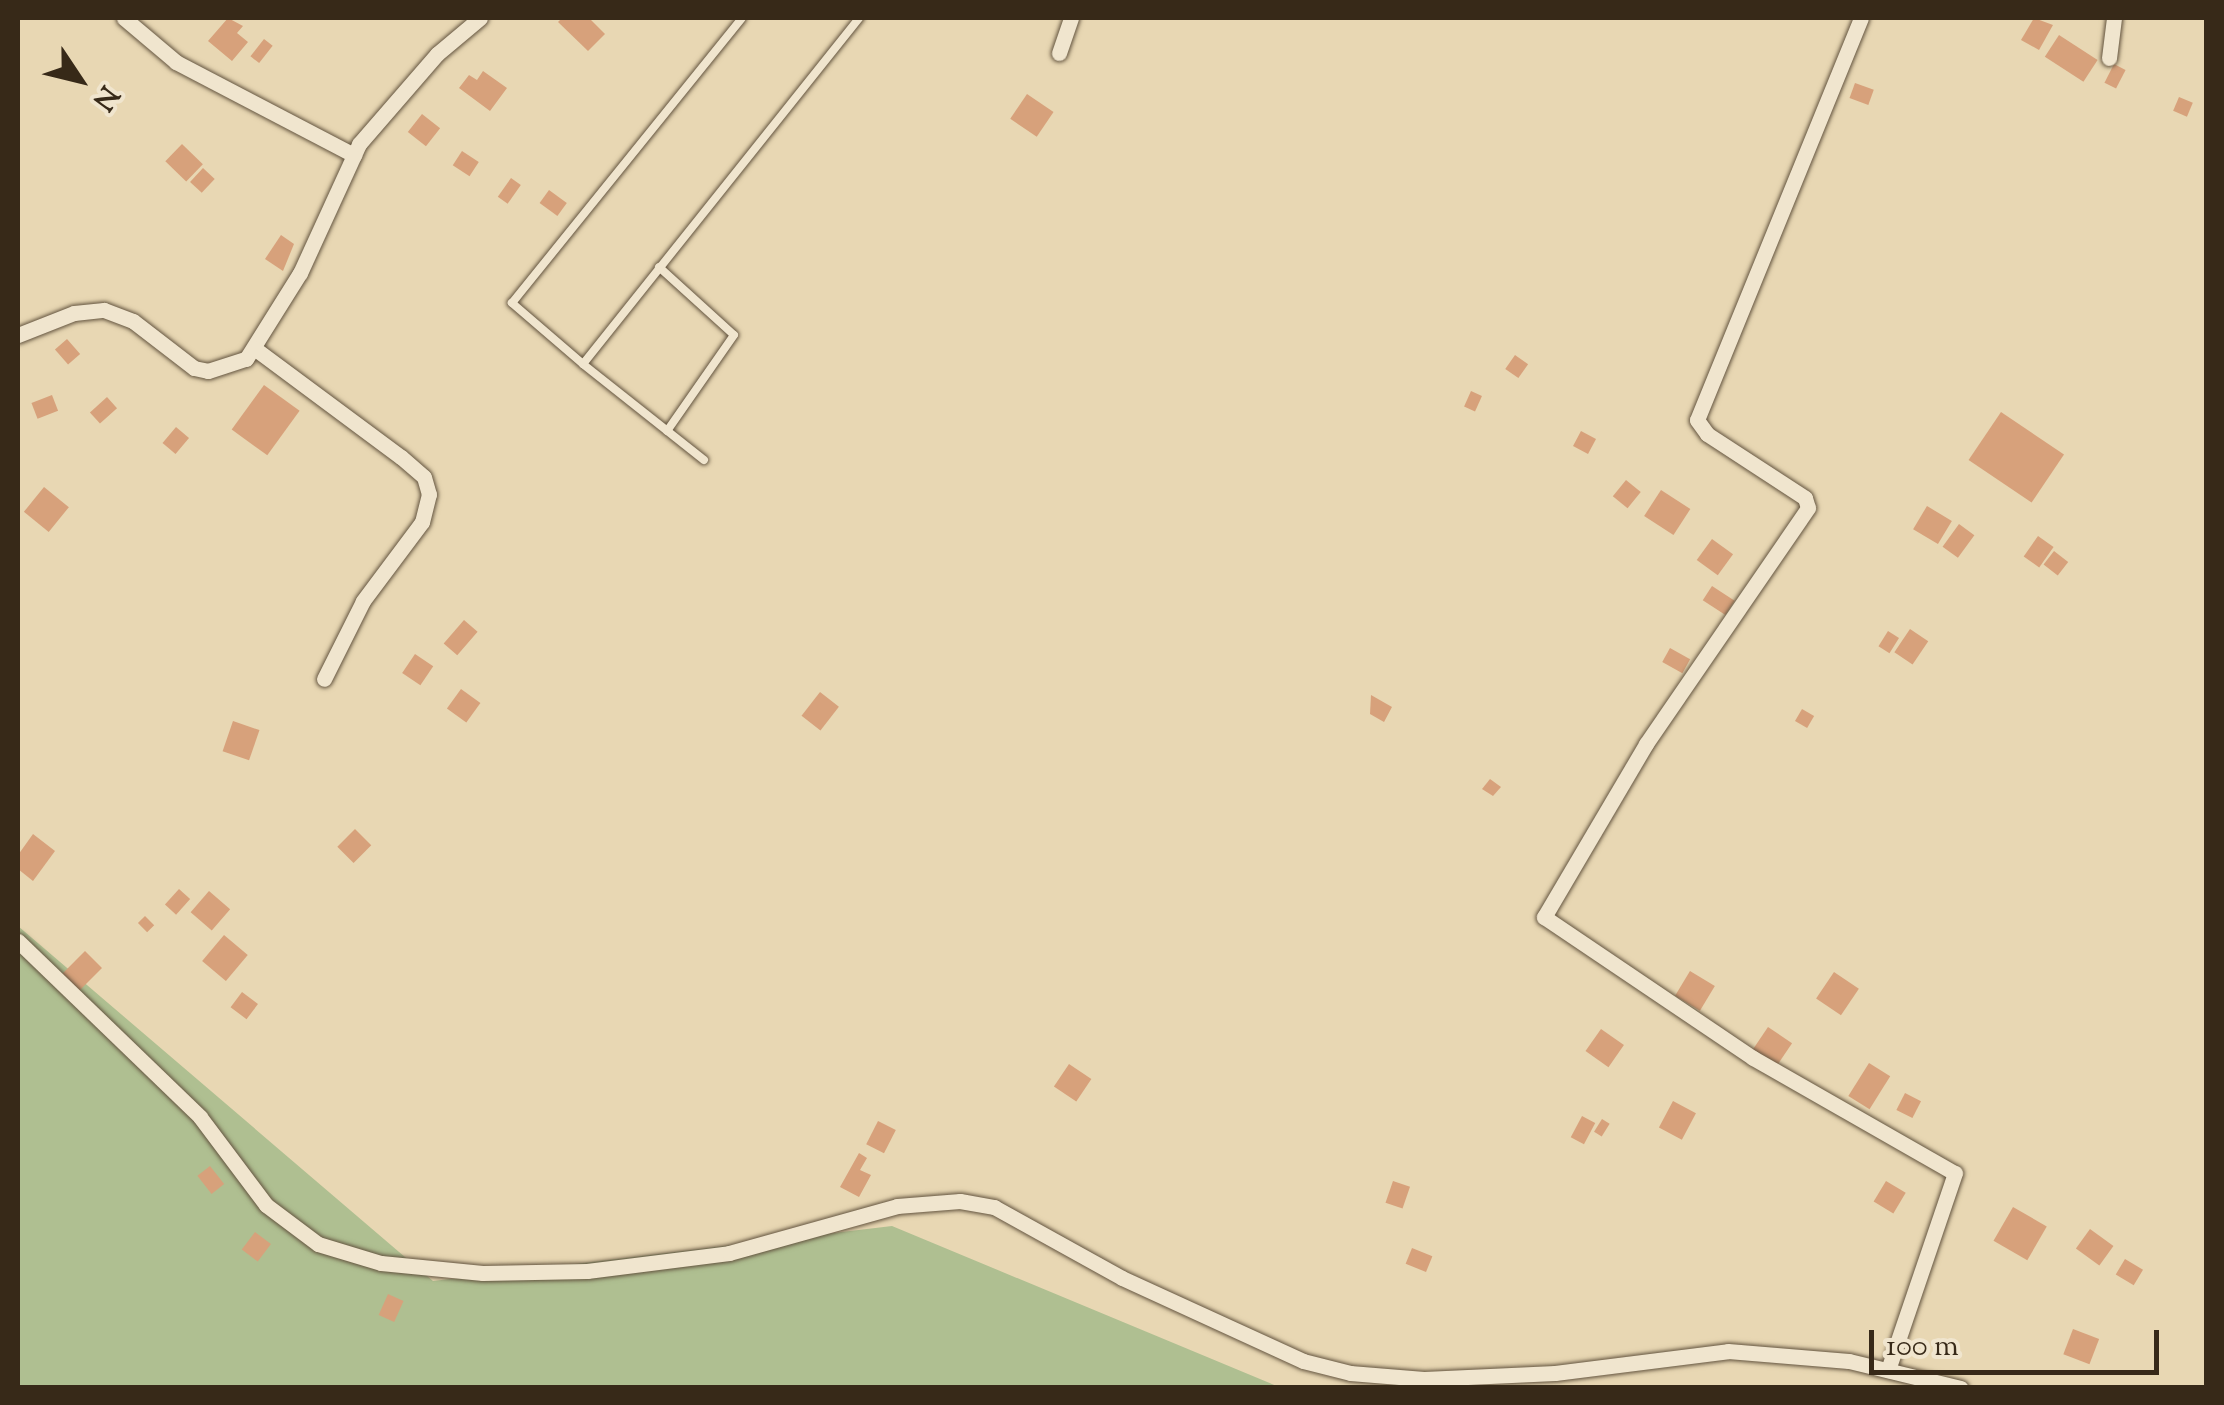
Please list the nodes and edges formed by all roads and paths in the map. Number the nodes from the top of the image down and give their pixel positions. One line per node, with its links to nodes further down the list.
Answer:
1 (124, 18): 10 (street)
2 (480, 18): 10 (street)
3 (742, 18): 14 (lane)
4 (859, 18): 11 (lane)
5 (1071, 18): 8 (street)
6 (1862, 18): 19 (street)
7 (2114, 18): 9 (street)
8 (1059, 53)
9 (2110, 58)
10 (354, 155): 13 (street)
11 (660, 268): 14 (lane); 15 (lane)
12 (18, 335): 13 (street)
13 (254, 348): 17 (street)
14 (583, 364): 15 (lane)
15 (667, 431): 16 (lane)
16 (704, 460)
17 (324, 679)
18 (18, 941): 19 (street)
19 (1888, 1370): 20 (street)
20 (1962, 1388)

